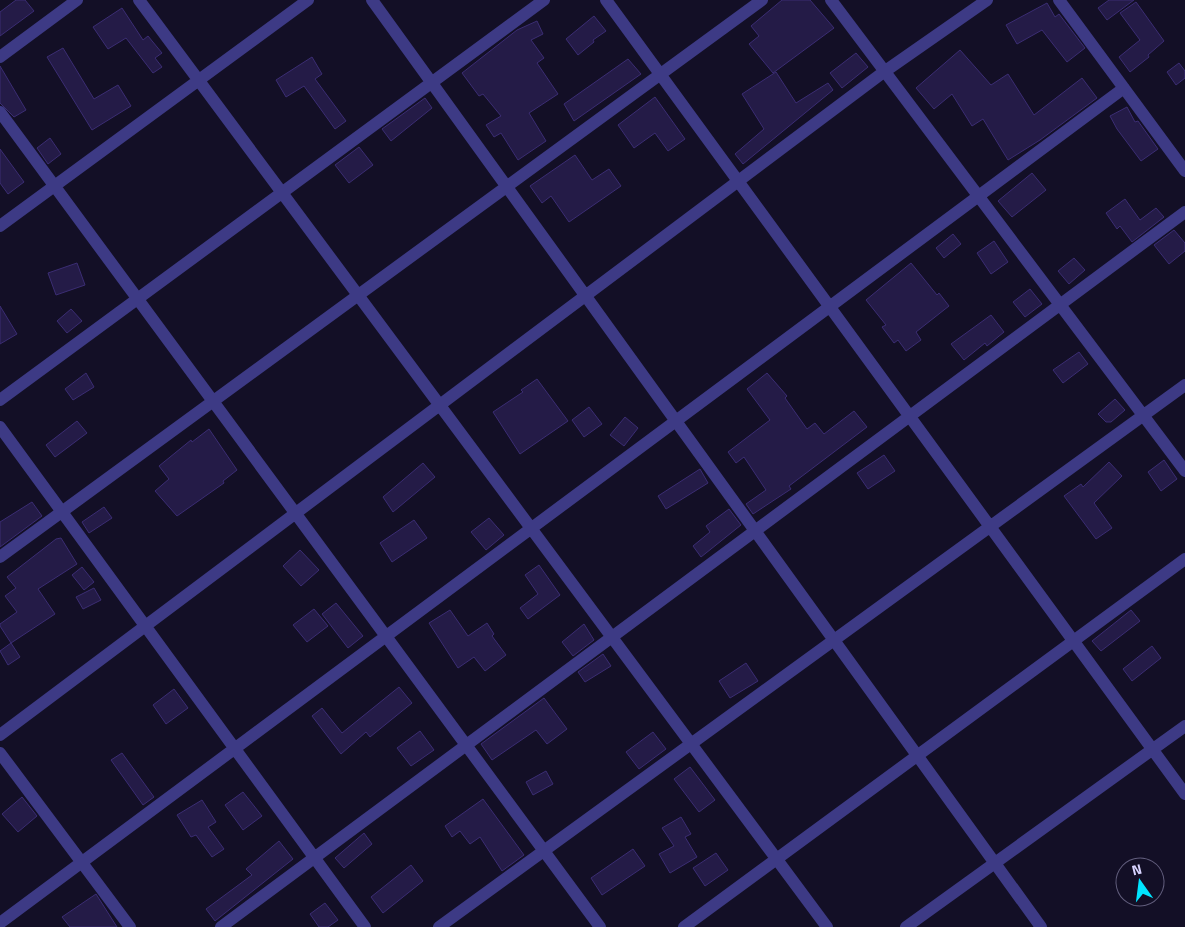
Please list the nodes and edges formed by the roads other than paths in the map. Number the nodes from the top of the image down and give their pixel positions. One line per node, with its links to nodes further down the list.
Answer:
1 (76, 0): 11 (street)
2 (138, 0): 14 (street)
3 (308, 0): 14 (street)
4 (372, 0): 15 (street)
5 (544, 0): 15 (street)
6 (606, 0): 13 (street)
7 (762, 0): 13 (street)
8 (831, 0): 12 (street)
9 (987, 0): 12 (street)
10 (1059, 0): 16 (street)
11 (0, 57)
12 (885, 72): 19 (street); 23 (street)
13 (660, 74): 19 (street); 21 (street)
14 (198, 80): 20 (street); 22 (street)
15 (432, 83): 21 (street); 22 (street)
16 (1124, 88): 18 (street); 23 (street)
17 (0, 112): 20 (street)
18 (1185, 171)
19 (738, 182): 27 (street); 30 (street)
20 (54, 186): 25 (street); 28 (street)
21 (507, 187): 26 (street); 27 (street)
22 (282, 193): 26 (street); 28 (street)
23 (978, 196): 29 (street); 30 (street)
24 (1185, 212): 29 (street)
25 (0, 226)
26 (358, 296): 33 (street); 34 (street)
27 (586, 296): 34 (street); 37 (street)
28 (138, 299): 32 (street); 33 (street)
29 (1060, 304): 35 (street); 36 (street)
30 (830, 306): 36 (street); 37 (street)
31 (1185, 385): 35 (street)
32 (0, 400)
33 (213, 401): 40 (street); 41 (street)
34 (440, 406): 41 (street); 43 (street)
35 (1143, 415): 39 (street); 42 (street)
36 (909, 416): 42 (street); 44 (street)
37 (676, 421): 43 (street); 44 (street)
38 (0, 427): 40 (street)
39 (1185, 471)
40 (62, 512): 45 (street); 47 (street)
41 (296, 514): 47 (street); 48 (street)
42 (990, 526): 50 (street); 51 (street)
43 (531, 528): 48 (street); 49 (street)
44 (755, 531): 49 (street); 50 (street)
45 (0, 557)
46 (1185, 559): 51 (street)
47 (146, 626): 53 (street); 56 (street)
48 (386, 636): 55 (street); 56 (street)
49 (612, 637): 54 (street); 55 (street)
50 (834, 640): 54 (street); 59 (street)
51 (1073, 641): 57 (street); 59 (street)
52 (1185, 726): 57 (street)
53 (0, 735)
54 (691, 744): 61 (street); 63 (street)
55 (466, 745): 61 (street); 62 (street)
56 (234, 749): 62 (street); 64 (street)
57 (1153, 750): 60 (street); 65 (street)
58 (0, 753): 64 (street)
59 (917, 756): 63 (street); 65 (street)
60 (1185, 794)
61 (544, 851): 70 (street); 71 (street)
62 (314, 858): 68 (street); 69 (street)
63 (776, 859): 72 (street); 73 (street)
64 (82, 862): 66 (street); 67 (street)
65 (995, 863): 74 (street); 75 (street)
66 (0, 923)
67 (130, 927)
68 (221, 927)
69 (364, 927)
70 (440, 927)
71 (600, 927)
72 (684, 927)
73 (827, 927)
74 (906, 927)
75 (1040, 927)

